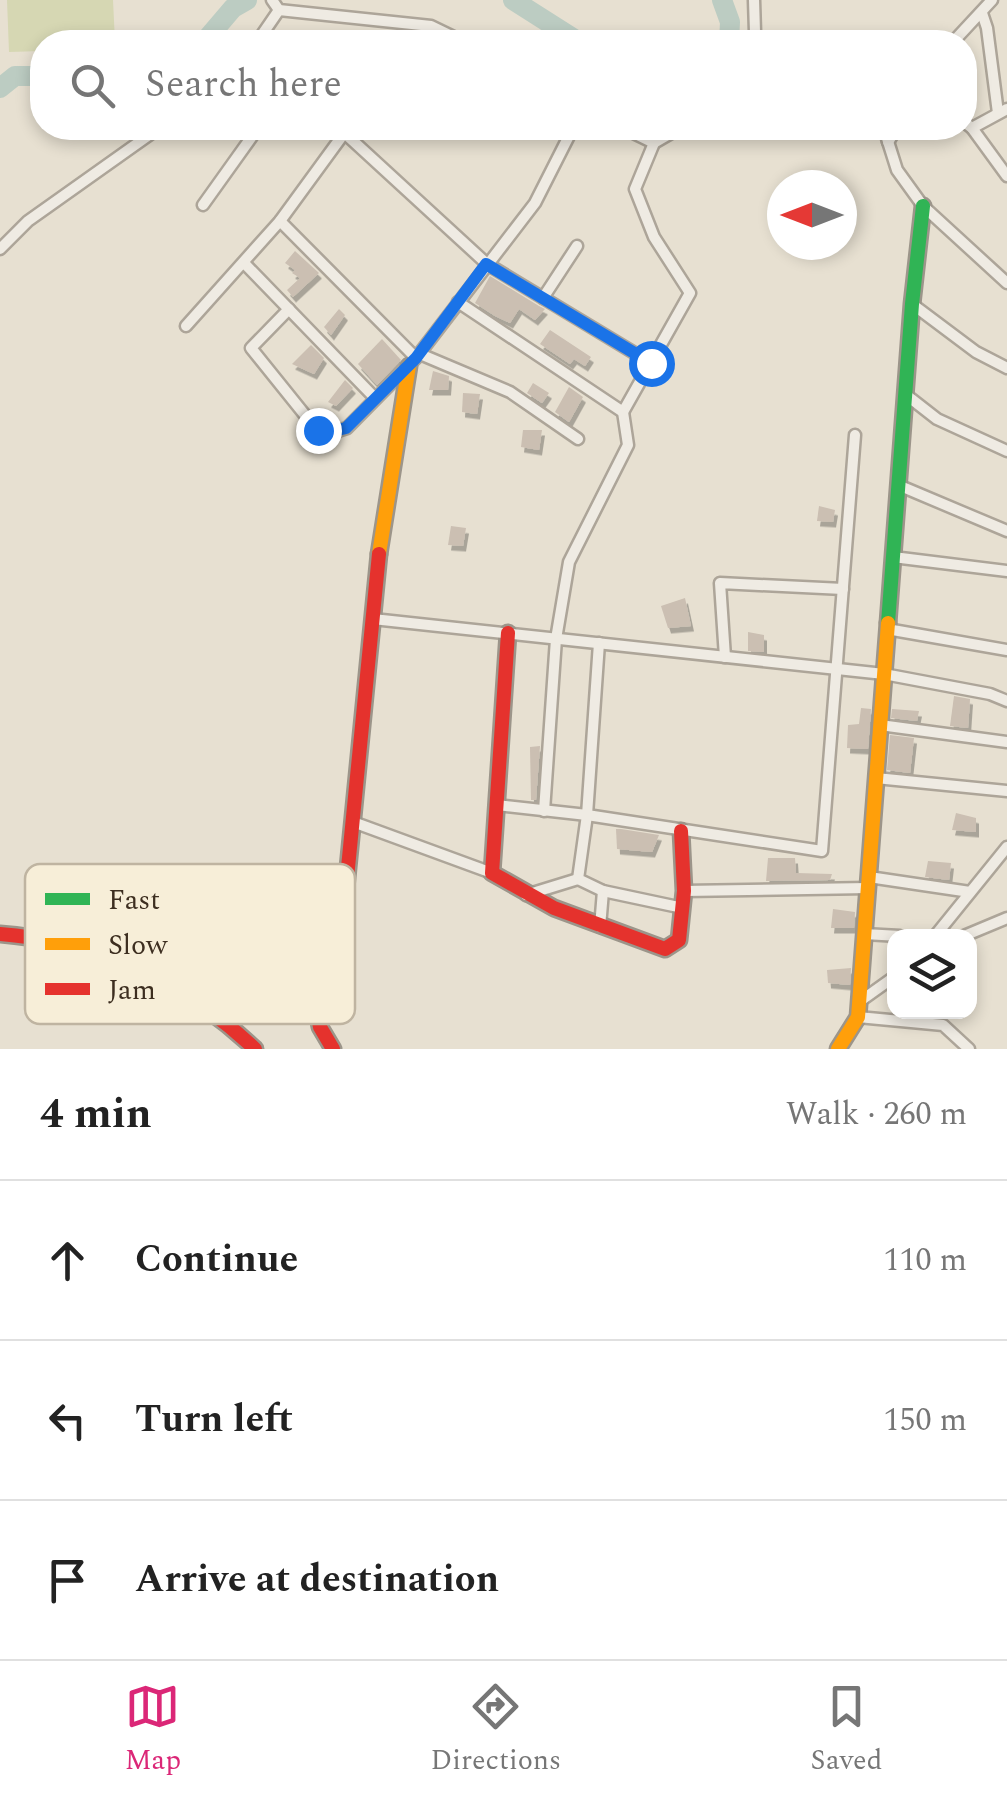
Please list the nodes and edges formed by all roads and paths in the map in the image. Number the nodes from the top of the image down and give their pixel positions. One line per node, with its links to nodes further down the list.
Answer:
1 (754, 0): 7 (street)
2 (992, 0): 4 (street)
3 (275, 5): 5 (street); 6 (street)
4 (982, 13): 8 (street); 9 (street)
5 (263, 30)
6 (439, 30)
7 (757, 30)
8 (964, 30)
9 (1003, 111): 10 (street)
10 (977, 121)
11 (977, 137): 21 (street)
12 (143, 140): 26 (street)
13 (249, 140): 22 (street)
14 (335, 140): 24 (street)
15 (353, 140): 28 (street)
16 (567, 140): 28 (street)
17 (648, 140): 20 (street)
18 (659, 140): 20 (street)
19 (888, 142): 23 (street)
20 (654, 143): 36 (street)
21 (1007, 176)
22 (203, 205)
23 (924, 206): 29 (street); 32 (street)
24 (280, 221): 27 (street); 35 (street)
25 (577, 246): 30 (street)
26 (0, 249)
27 (245, 264): 33 (street); 34 (street)
28 (486, 264): 30 (street); 31 (street)
29 (1007, 283)
30 (542, 298): 36 (street)
31 (458, 302): 35 (street); 40 (street)
32 (912, 304): 37 (street); 38 (street)
33 (289, 310): 39 (street); 39 (street)
34 (186, 326)
35 (415, 359): 39 (street); 42 (street); 49 (street)
36 (651, 363): 40 (street)
37 (1007, 368)
38 (905, 394): 43 (street); 44 (street)
39 (375, 398)
40 (623, 412): 52 (street)
41 (855, 435): 48 (street)
42 (578, 439)
43 (1007, 452)
44 (898, 484): 45 (street); 46 (street)
45 (1007, 530)
46 (893, 557): 47 (street); 50 (street)
47 (1007, 570)
48 (843, 589): 55 (street); 56 (street)
49 (373, 619): 51 (street); 66 (street)
50 (888, 629): 54 (street); 57 (street)
51 (508, 634): 52 (street); 63 (street)
52 (556, 638): 53 (street); 64 (street)
53 (599, 643): 55 (street); 65 (street)
54 (1007, 650)
55 (725, 657): 56 (street)
56 (837, 669): 57 (street); 67 (street)
57 (884, 674): 58 (street); 59 (street)
58 (1007, 701)
59 (880, 724): 60 (street); 61 (street)
60 (1007, 742)
61 (876, 778): 62 (street); 72 (street)
62 (1007, 792)
63 (497, 806): 64 (street); 70 (street)
64 (544, 810): 65 (street)
65 (587, 815): 67 (street); 71 (street)
66 (353, 822): 69 (street); 70 (street)
67 (681, 830): 74 (street)
68 (1007, 847): 75 (street)
69 (349, 864)
70 (492, 873): 76 (street)
71 (578, 879): 73 (street); 76 (street)
72 (868, 882): 74 (street); 75 (street); 83 (street)
73 (603, 891): 77 (street); 79 (street)
74 (684, 891): 77 (street)
75 (970, 892): 80 (street)
76 (526, 896): 79 (street)
77 (683, 908): 79 (street)
78 (1007, 918): 81 (street)
79 (600, 928)
80 (941, 929)
81 (977, 931)
82 (0, 934): 85 (street)
83 (864, 934): 84 (street); 87 (street)
84 (887, 935)
85 (25, 937)
86 (887, 983): 87 (street)
87 (859, 1009): 92 (street); 93 (street)
88 (227, 1024): 90 (street)
89 (317, 1024): 91 (street)
90 (255, 1049)
91 (333, 1049)
92 (838, 1049)
93 (968, 1049)

